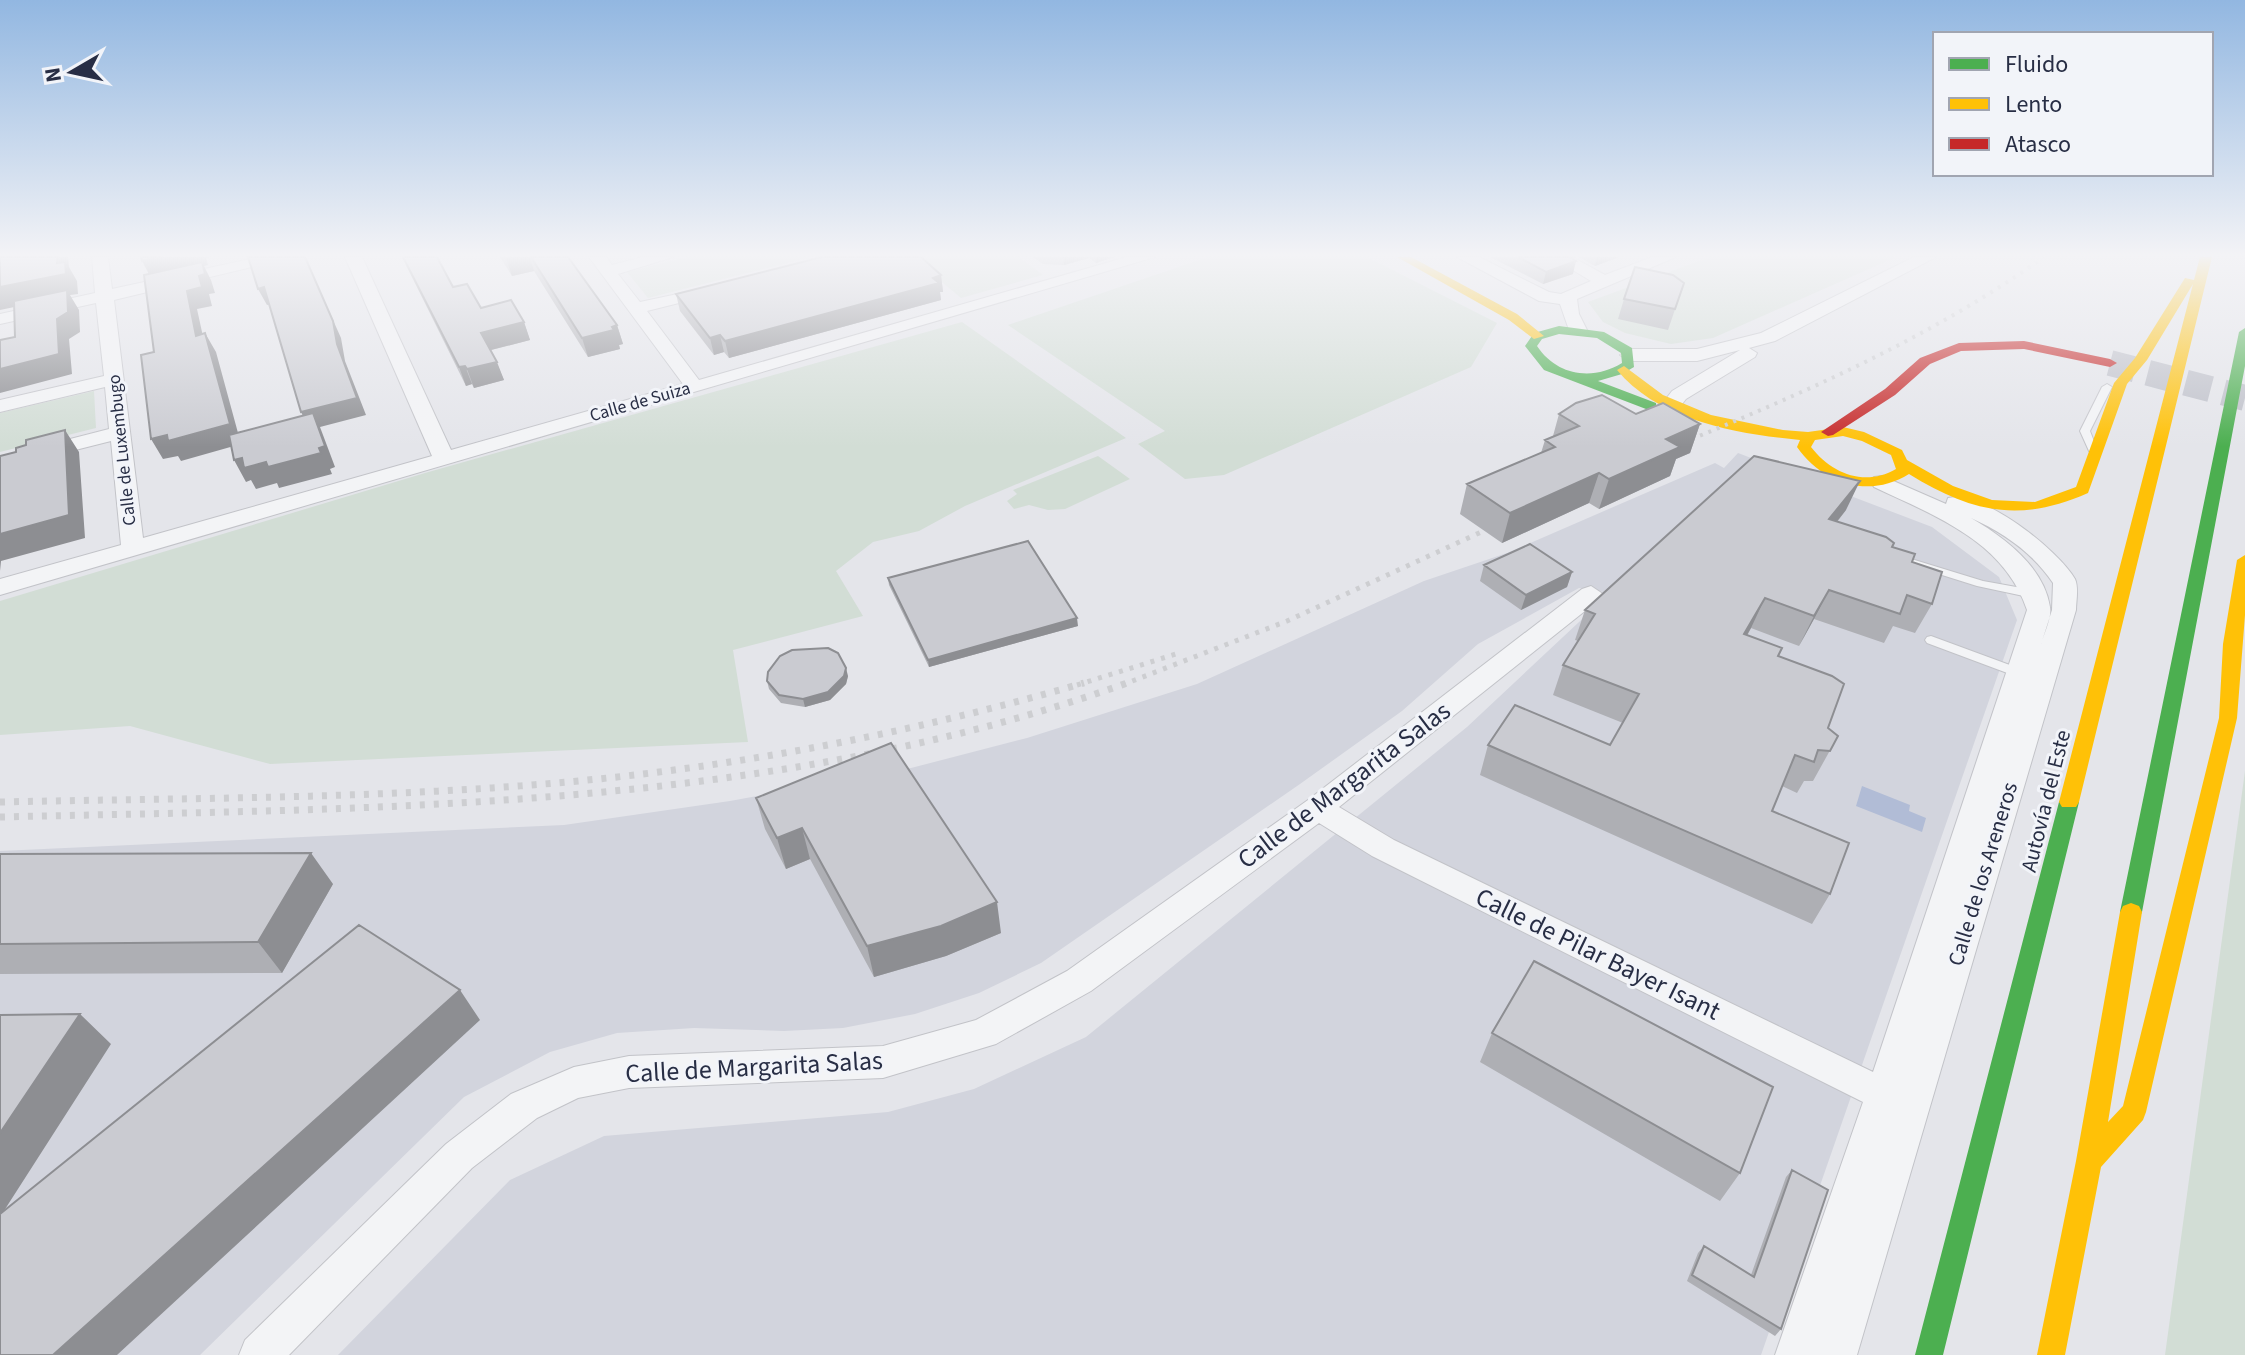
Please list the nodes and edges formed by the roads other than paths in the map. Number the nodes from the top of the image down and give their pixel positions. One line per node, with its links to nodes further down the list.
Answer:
1 (108, 320): 18 (street, Calle de Luxembugo)
2 (382, 320): 27 (street)
3 (644, 320): 19 (street)
4 (927, 320): 19 (street, Calle de Suiza)
5 (1517, 320): 13 (main road)
6 (1558, 320): 11 (main road)
7 (1573, 320): 11 (street)
8 (1802, 320): 14 (street)
9 (2163, 320): 26 (main road)
10 (2190, 320): 47 (main road, Autovía del Este)
11 (1576, 330): 13 (main road); 15 (main road)
12 (2245, 332): 43 (main road)
13 (1538, 336): 17 (main road)
14 (1768, 337): 15 (street); 21 (street)
15 (1626, 362): 17 (main road); 21 (main road)
16 (2110, 363): 20 (main road)
17 (1572, 375): 29 (main road)
18 (115, 379): 22 (street); 23 (street, Calle de Luxembugo)
19 (695, 387): 27 (street, Calle de Suiza)
20 (1895, 388): 24 (main road); 26 (main road)
21 (1672, 404): 25 (main road)
22 (0, 406)
23 (121, 432): 28 (street); 30 (street, Calle de Luxembugo)
24 (1828, 432): 25 (main road); 26 (main road)
25 (1809, 437): 29 (main road)
26 (1893, 452): 29 (main road); 35 (street); 46 (street, Calle de los Areneros)
27 (444, 458): 30 (street, Calle de Suiza)
28 (0, 463)
29 (1815, 463)
30 (133, 547): 33 (street, Calle de Suiza)
31 (1894, 556): 35 (lane)
32 (2245, 560): 36 (main road)
33 (0, 587)
34 (1591, 594): 41 (street, Calle de Margarita Salas)
35 (2036, 595): 38 (street, Calle de los Areneros)
36 (2238, 638): 40 (main road)
37 (1931, 640): 38 (lane)
38 (2022, 674): 42 (street, Calle de los Areneros)
39 (2245, 694): 40 (main road)
40 (2228, 718): 43 (main road)
41 (1318, 808): 42 (street, Calle de Pilar Bayer Isant); 44 (street, Calle de Margarita Salas)
42 (1882, 1094): 45 (street, Calle de los Areneros)
43 (2089, 1161): 48 (main road)
44 (260, 1355)
45 (1796, 1355)
46 (1836, 1355)
47 (1929, 1355)
48 (2051, 1355)

